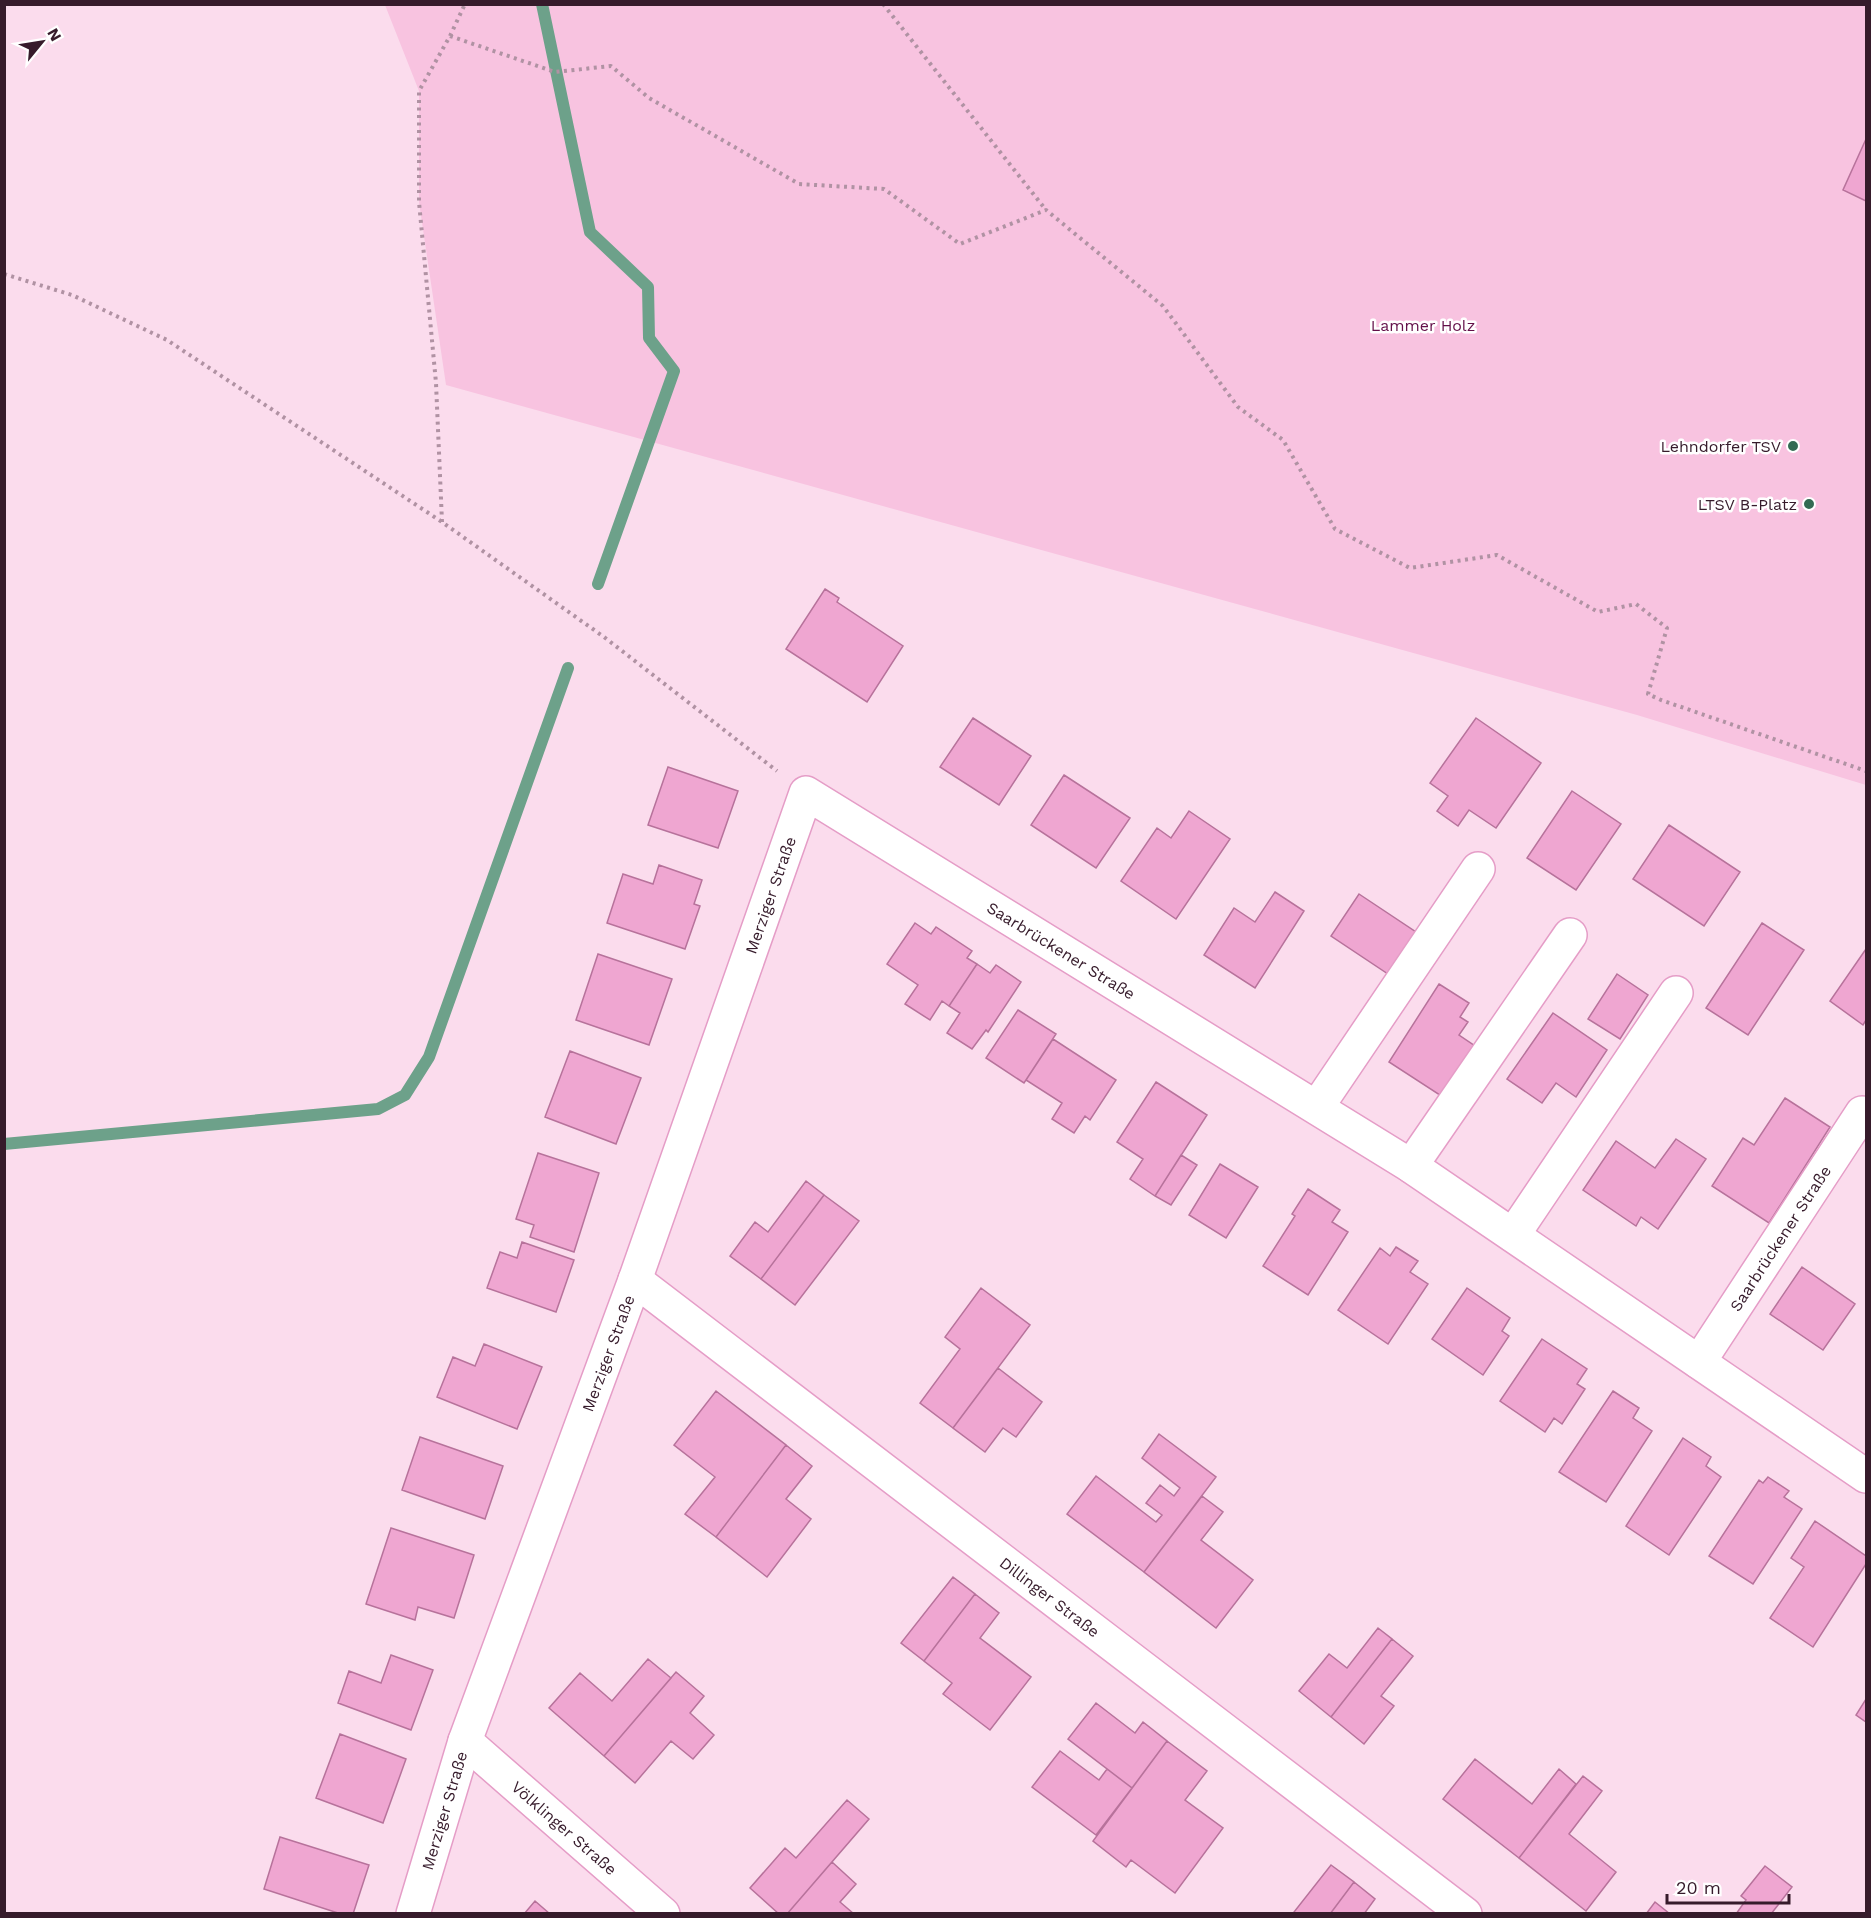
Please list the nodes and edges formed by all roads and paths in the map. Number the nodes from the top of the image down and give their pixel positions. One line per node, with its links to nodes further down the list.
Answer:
1 (465, 4): 3 (path)
2 (883, 4): 4 (path)
3 (450, 36): 4 (path); 6 (path)
4 (1046, 210): 7 (path)
5 (4, 274): 6 (path)
6 (442, 522): 8 (path)
7 (1866, 771)
8 (806, 794): 12 (street, Saarbrückener Straße); 16 (street, Merziger Straße)
9 (1478, 869): 12 (street)
10 (1570, 935): 14 (street)
11 (1676, 993): 15 (street)
12 (1317, 1107): 14 (street, Saarbrückener Straße)
13 (1862, 1113): 17 (street, Saarbrückener Straße)
14 (1411, 1166): 15 (street, Saarbrückener Straße)
15 (1513, 1235): 17 (street, Saarbrückener Straße)
16 (634, 1280): 19 (street, Merziger Straße); 22 (street, Dillinger Straße)
17 (1699, 1362): 18 (street, Saarbrückener Straße)
18 (1866, 1476)
19 (465, 1741): 20 (street, Merziger Straße); 21 (street, Völklinger Straße)
20 (413, 1914)
21 (663, 1914)
22 (1465, 1914)

